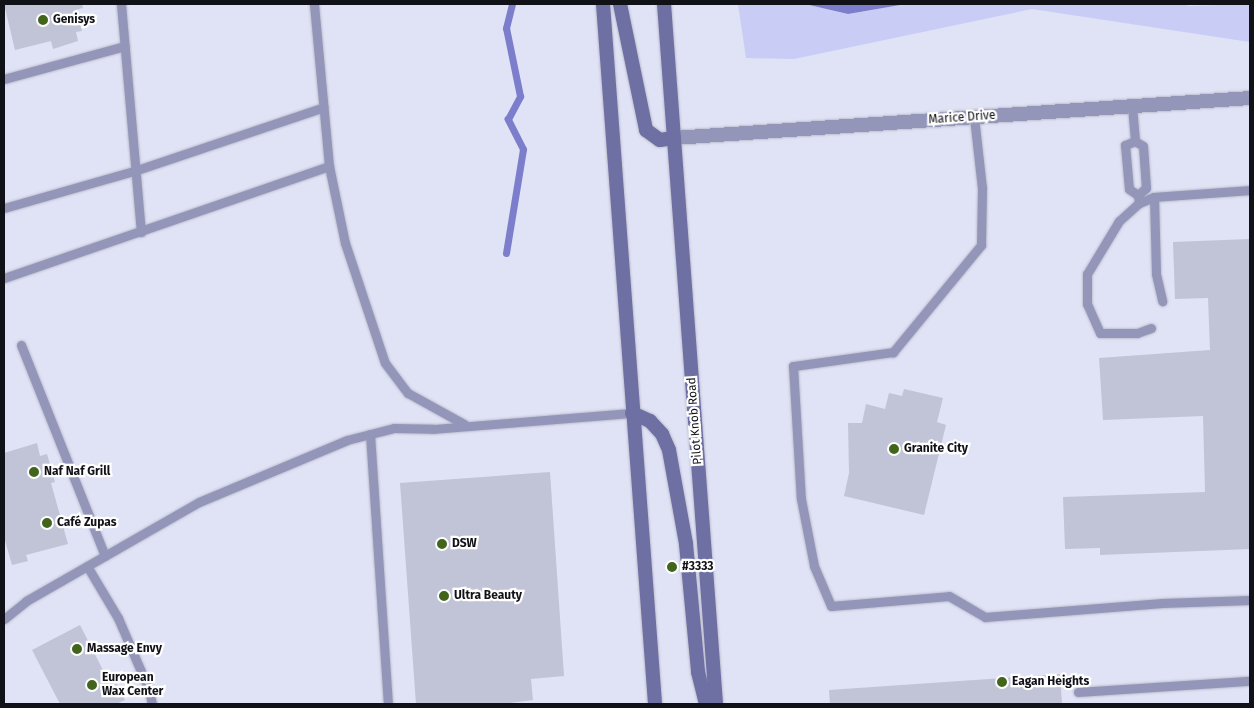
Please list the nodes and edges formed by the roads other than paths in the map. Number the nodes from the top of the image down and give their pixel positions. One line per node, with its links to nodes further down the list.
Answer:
1 (121, 4): 6 (lane)
2 (314, 4): 9 (lane)
3 (603, 4): 25 (main road)
4 (620, 4): 12 (main road)
5 (664, 4): 12 (main road, Pilot Knob Road)
6 (125, 46): 7 (lane); 15 (lane)
7 (4, 79)
8 (1250, 98): 10 (street, Marice Drive)
9 (324, 106): 14 (lane); 15 (lane)
10 (1132, 106): 11 (street, Marice Drive); 13 (lane)
11 (974, 117): 12 (street, Marice Drive); 30 (lane)
12 (674, 138): 40 (main road, Pilot Knob Road)
13 (1135, 141): 18 (lane); 18 (lane)
14 (329, 166): 20 (lane); 26 (lane)
15 (134, 171): 19 (lane); 20 (lane)
16 (1250, 190): 17 (lane)
17 (1154, 196): 18 (lane); 22 (lane)
18 (1138, 199): 23 (lane)
19 (4, 208)
20 (141, 232): 21 (lane)
21 (4, 278)
22 (1162, 301)
23 (1151, 328)
24 (21, 345): 28 (lane)
25 (632, 412): 26 (lane); 33 (main road); 39 (main road)
26 (464, 424): 27 (lane)
27 (370, 434): 28 (lane); 36 (lane)
28 (105, 556): 29 (lane)
29 (87, 566): 31 (lane); 35 (lane)
30 (1250, 600)
31 (4, 619)
32 (1250, 681): 34 (lane)
33 (654, 688): 37 (main road); 38 (main road)
34 (1078, 692)
35 (152, 704)
36 (388, 704)
37 (654, 704)
38 (664, 704)
39 (706, 704)
40 (716, 704)

